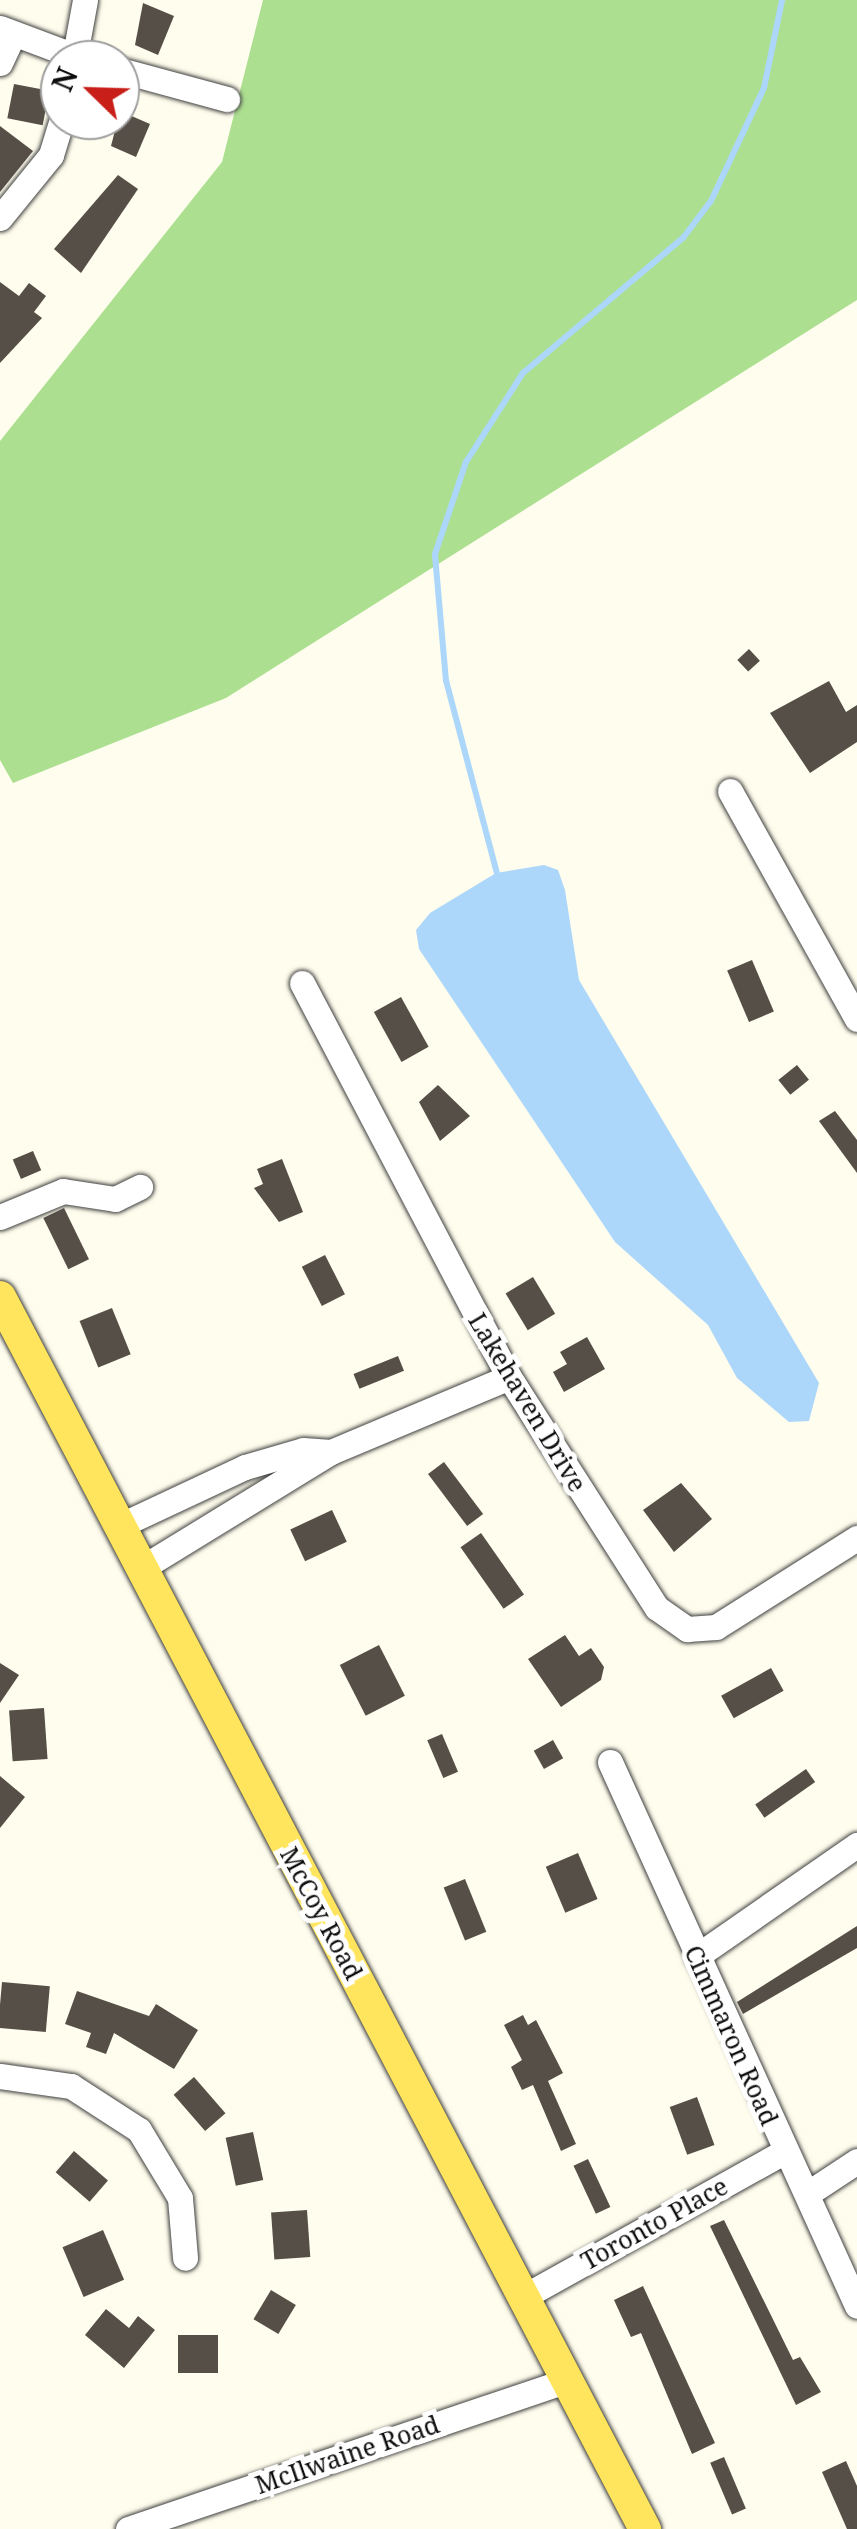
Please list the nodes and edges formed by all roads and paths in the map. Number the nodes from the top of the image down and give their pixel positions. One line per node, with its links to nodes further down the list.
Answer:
1 (85, 0): 3 (street)
2 (6, 32): 4 (street); 5 (street)
3 (80, 40)
4 (40, 45)
5 (0, 64)
6 (140, 75): 7 (street)
7 (227, 98)
8 (56, 140): 9 (street)
9 (0, 218)
10 (730, 791): 12 (street)
11 (302, 983): 17 (street, Lakehaven Drive)
12 (848, 983): 13 (street)
13 (857, 1019)
14 (140, 1187): 15 (street)
15 (0, 1217)
16 (0, 1297): 19 (main road, McCoy Road)
17 (509, 1377): 18 (street); 20 (street, Lakehaven Drive)
18 (331, 1452): 19 (street); 21 (street)
19 (118, 1526): 21 (main road, McCoy Road)
20 (857, 1538)
21 (140, 1568): 30 (main road, McCoy Road)
22 (610, 1762): 24 (street, Cimmaron Road)
23 (857, 1845): 24 (street)
24 (696, 1956): 26 (street, Cimmaron Road)
25 (0, 2076): 29 (street)
26 (785, 2151): 28 (street, Cimmaron Road); 30 (street, Toronto Place)
27 (857, 2161): 28 (street)
28 (807, 2194): 31 (street, Cimmaron Road)
29 (185, 2258)
30 (523, 2297): 32 (main road, McCoy Road)
31 (857, 2306)
32 (567, 2380): 33 (street, McIlwaine Road); 34 (main road, McCoy Road)
33 (128, 2529)
34 (645, 2529)

